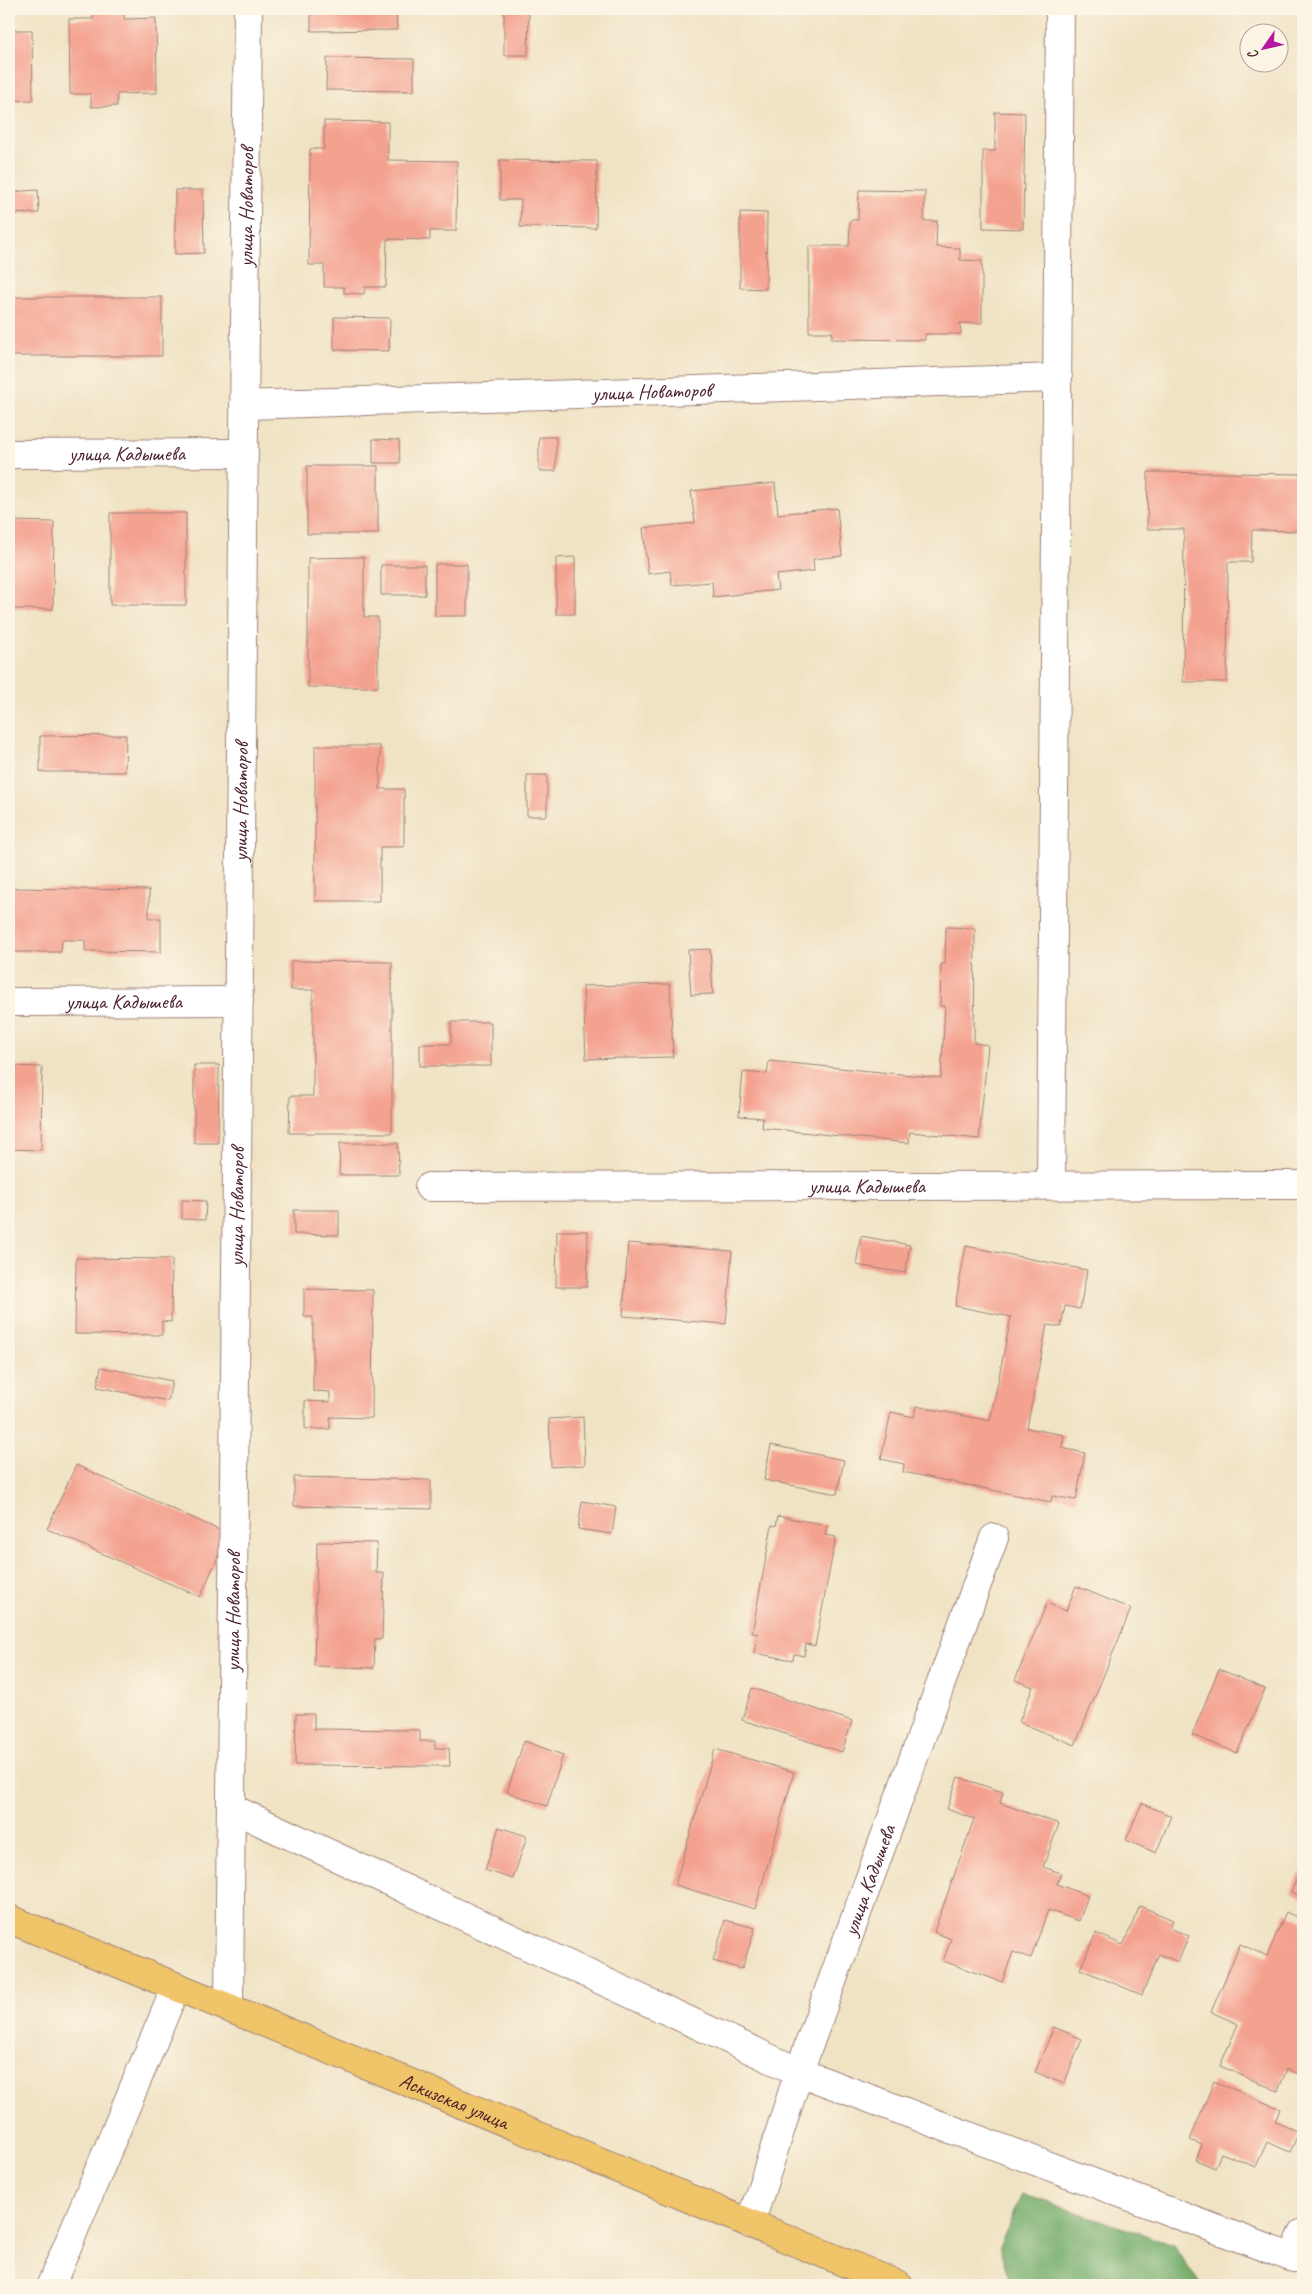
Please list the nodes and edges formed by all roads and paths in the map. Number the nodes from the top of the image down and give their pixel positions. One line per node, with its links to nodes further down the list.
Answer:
1 (248, 9): 4 (street, улица Новаторов)
2 (1060, 9): 3 (street)
3 (1058, 378): 4 (street, улица Новаторов); 9 (street)
4 (244, 405): 5 (street, улица Новаторов)
5 (244, 453): 6 (street, улица Кадышева); 7 (street, улица Новаторов)
6 (9, 454)
7 (239, 1001): 8 (street, улица Кадышева); 13 (street, улица Новаторов)
8 (9, 1002)
9 (1051, 1185): 10 (street, улица Кадышева); 11 (street, улица Кадышева)
10 (1303, 1185)
11 (428, 1187)
12 (994, 1538): 17 (street, улица Кадышева)
13 (231, 1808): 16 (street, улица Новаторов); 17 (street)
14 (9, 1919): 15 (main road, Аскизская улица)
15 (176, 1987): 16 (main road, Аскизская улица); 20 (street)
16 (230, 2008): 18 (main road, Аскизская улица)
17 (799, 2072): 18 (street, улица Кадышева); 19 (street)
18 (750, 2224): 21 (main road, Аскизская улица)
19 (1303, 2233)
20 (51, 2285)
21 (898, 2285)

